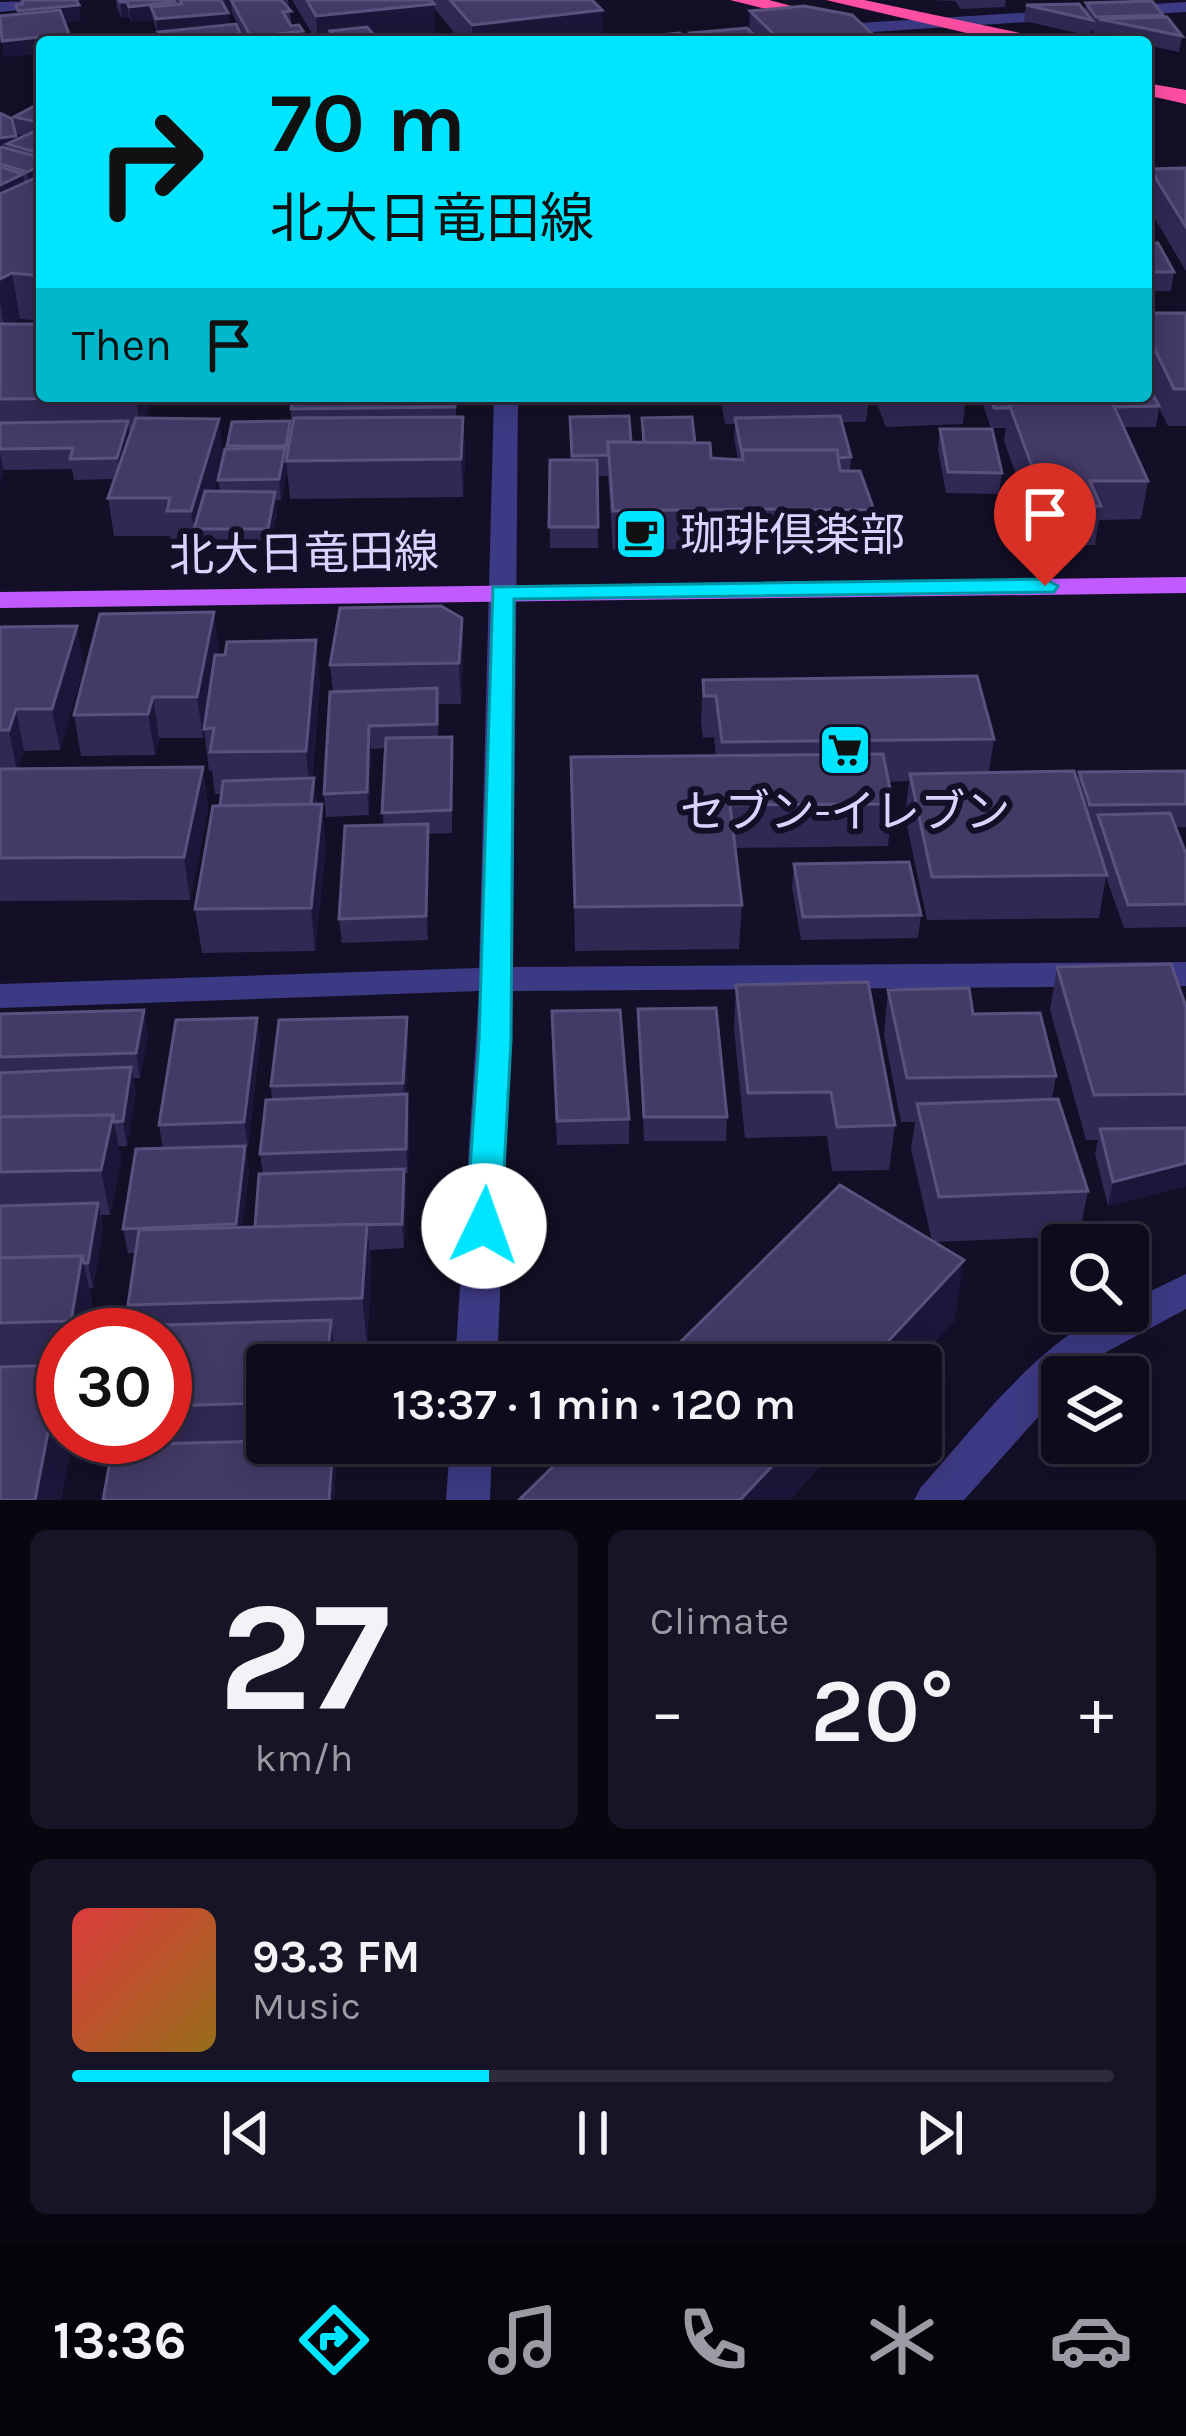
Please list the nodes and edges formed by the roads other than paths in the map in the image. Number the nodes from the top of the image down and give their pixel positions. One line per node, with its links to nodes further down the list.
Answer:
1 (72, 0): 4 (street)
2 (740, 0): 8 (highway)
3 (836, 0): 10 (highway)
4 (0, 7)
5 (1184, 7): 6 (street)
6 (1111, 12)
7 (1087, 13): 10 (street)
8 (871, 28): 9 (street); 10 (highway)
9 (796, 32)
10 (940, 32): 11 (highway)
11 (978, 36)
12 (1152, 68): 13 (highway)
13 (1186, 75)
14 (1152, 90): 15 (highway)
15 (1186, 98)
16 (506, 402): 18 (street)
17 (1186, 585): 18 (main road, 北大日竜田線)
18 (502, 592): 19 (main road, 北大日竜田線); 21 (street)
19 (0, 600)
20 (1186, 974): 21 (street)
21 (495, 979): 22 (street); 24 (street)
22 (0, 996)
23 (1186, 1290): 27 (street)
24 (477, 1344)
25 (470, 1464): 26 (street)
26 (468, 1500)
27 (937, 1500)

